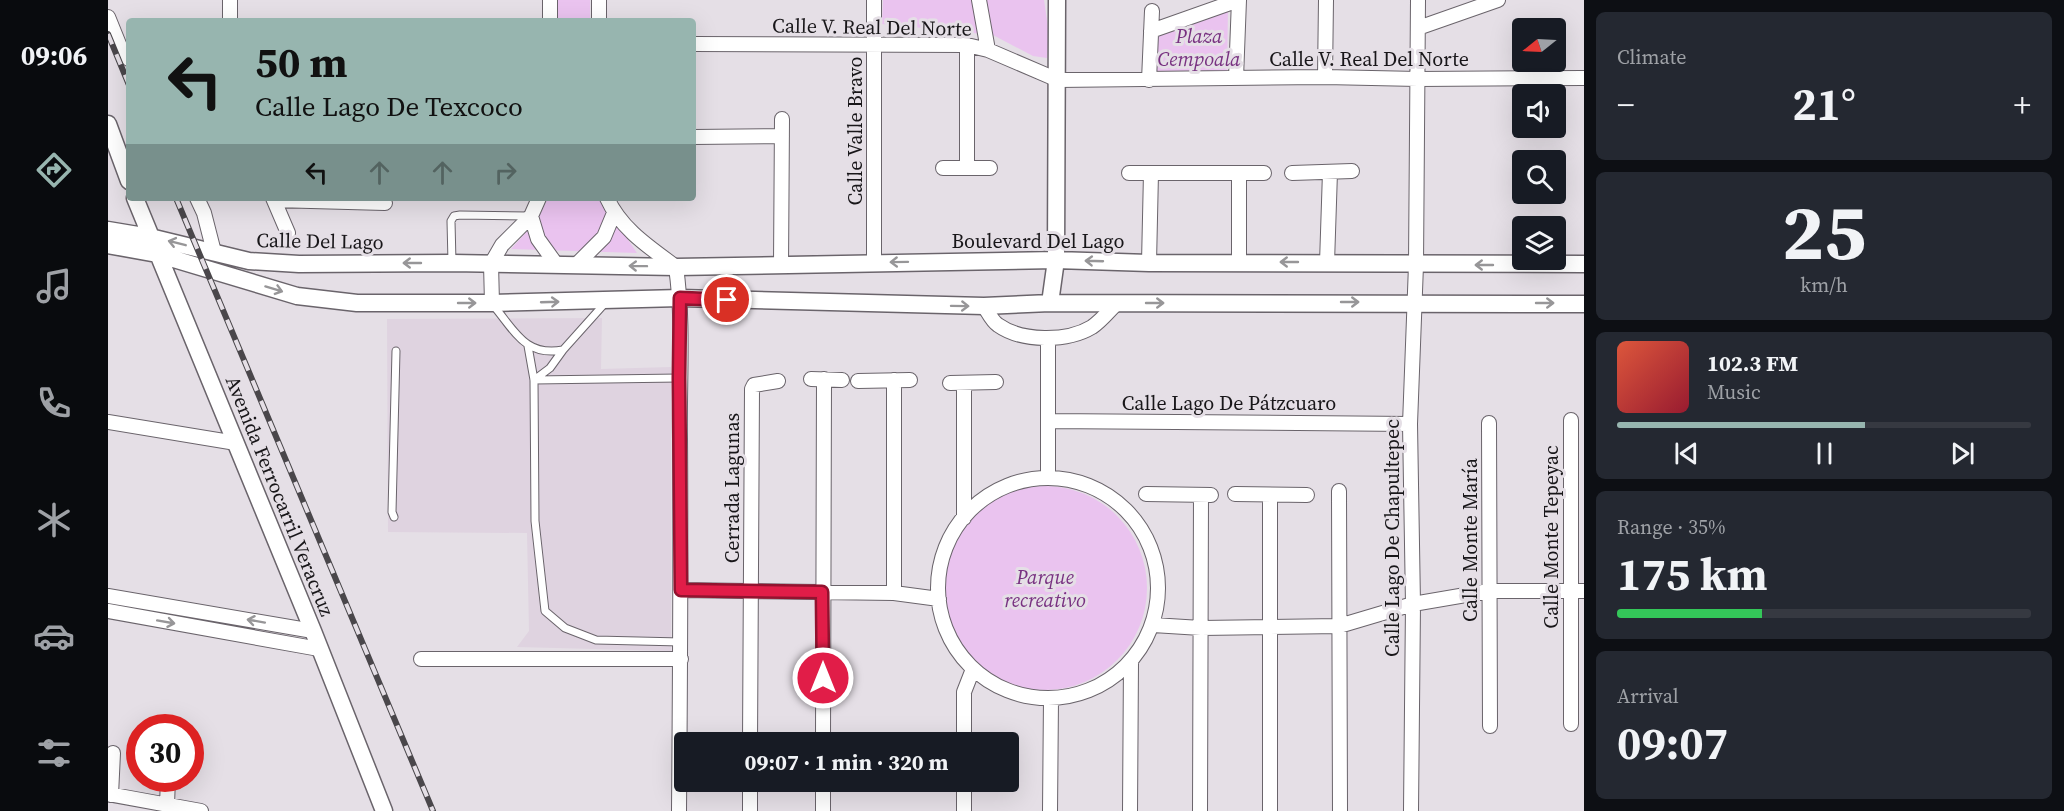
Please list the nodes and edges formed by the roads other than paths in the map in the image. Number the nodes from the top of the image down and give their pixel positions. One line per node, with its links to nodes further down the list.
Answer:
1 (230, 0): 13 (street)
2 (550, 0): 14 (street)
3 (599, 0): 15 (street)
4 (874, 0): 19 (street, Calle Valle Bravo)
5 (979, 0): 21 (street)
6 (1057, 0): 27 (street)
7 (1239, 0): 17 (street); 24 (street)
8 (1326, 0): 23 (street)
9 (1418, 0): 16 (street, Calle Lago De Chapultepec)
10 (1498, 0): 16 (street)
11 (1152, 11): 17 (street)
12 (108, 17): 22 (street)
13 (230, 18)
14 (550, 18)
15 (599, 18)
16 (1418, 28): 26 (street, Calle Lago De Chapultepec)
17 (1151, 31): 28 (street)
18 (696, 44): 19 (street, Calle V. Real Del Norte)
19 (874, 44): 20 (street, Calle V. Real Del Norte); 61 (street, Calle Valle Bravo)
20 (968, 45): 21 (street, Calle V. Real Del Norte); 33 (street)
21 (988, 50): 27 (street, Calle V. Real Del Norte)
22 (126, 56)
23 (1325, 77): 24 (street, Calle V. Real Del Norte); 26 (street, Calle V. Real Del Norte)
24 (1236, 78): 28 (street, Calle V. Real Del Norte)
25 (1584, 78): 26 (street, Calle V. Real Del Norte)
26 (1418, 79): 71 (street, Calle Lago De Chapultepec)
27 (1058, 80): 28 (street, Calle V. Real Del Norte); 59 (street)
28 (1149, 80)
29 (782, 119): 31 (street)
30 (108, 124): 40 (street)
31 (782, 136): 32 (street); 70 (street)
32 (696, 137)
33 (967, 167): 34 (street); 35 (street)
34 (943, 168)
35 (990, 168)
36 (1352, 171): 39 (street)
37 (1129, 172): 41 (street)
38 (1264, 172): 42 (street)
39 (1330, 172): 43 (street); 65 (street)
40 (126, 173)
41 (1151, 173): 42 (street); 64 (street)
42 (1239, 173): 62 (street)
43 (1292, 173)
44 (136, 201): 55 (street, Avenida Ferrocarril Veracruz)
45 (198, 201): 57 (street)
46 (274, 201): 54 (street)
47 (378, 201): 50 (street)
48 (538, 201): 52 (street)
49 (608, 201): 51 (street)
50 (385, 202)
51 (614, 213): 68 (street); 72 (street)
52 (531, 216): 63 (lane); 66 (street); 67 (street)
53 (108, 230): 55 (street, Calle Del Lago)
54 (288, 233)
55 (150, 237): 57 (street, Calle Del Lago, one-way to 55); 58 (street, Avenida Ferrocarril Veracruz)
56 (108, 245): 58 (street)
57 (214, 252): 60 (street, Calle Del Lago)
58 (157, 254): 73 (street); 99 (street, Avenida Ferrocarril Veracruz)
59 (1056, 260): 61 (street, Boulevard Del Lago, one-way to 61); 64 (street, Boulevard Del Lago, one-way to 59); 78 (street)
60 (249, 261): 63 (street, Calle Del Lago, one-way to 60); 73 (street)
61 (874, 262): 70 (street, Boulevard Del Lago)
62 (1239, 262): 64 (street, Boulevard Del Lago); 65 (street, Boulevard Del Lago, one-way to 62)
63 (452, 263): 66 (street, Calle Del Lago)
64 (1149, 263)
65 (1327, 263): 71 (street, Boulevard Del Lago)
66 (491, 264): 67 (street, Boulevard Del Lago); 77 (street)
67 (556, 264): 68 (street, Boulevard Del Lago)
68 (576, 264): 72 (street, Boulevard Del Lago, one-way to 68)
69 (1584, 264): 71 (street, Boulevard Del Lago, one-way to 71)
70 (781, 265): 72 (street, Boulevard Del Lago)
71 (1416, 265): 76 (street, Calle Lago De Chapultepec)
72 (676, 267): 74 (street)
73 (246, 281): 77 (street, one-way to 77)
74 (680, 298): 75 (street); 81 (street, one-way to 81); 86 (street)
75 (607, 300): 77 (street, one-way to 75); 84 (lane)
76 (1414, 302): 79 (street, one-way to 76); 80 (street, one-way to 80); 98 (street, Calle Lago De Chapultepec)
77 (492, 303): 83 (lane)
78 (1050, 303): 79 (street); 81 (street)
79 (1116, 304): 82 (street)
80 (1584, 304)
81 (984, 306): 82 (street)
82 (1048, 338): 95 (street)
83 (528, 346): 84 (lane); 87 (lane)
84 (563, 350): 87 (lane)
85 (396, 351): 106 (lane)
86 (679, 378): 87 (lane); 108 (street)
87 (534, 380): 123 (lane)
88 (842, 380): 112 (street)
89 (894, 380): 90 (street); 92 (street); 113 (street)
90 (910, 380)
91 (778, 381): 109 (street, Cerrada Lagunas)
92 (858, 381)
93 (996, 382): 107 (street)
94 (1571, 420): 111 (street, Calle Monte Tepeyac)
95 (1048, 421): 98 (street, Calle Lago De Pátzcuaro); 100 (street)
96 (108, 422): 99 (street)
97 (1489, 423): 110 (street, Calle Monte María)
98 (1410, 424): 116 (street, Calle Lago De Chapultepec)
99 (236, 443): 122 (street, Avenida Ferrocarril Veracruz)
100 (1048, 477): 107 (street); 118 (street)
101 (1339, 491): 119 (street)
102 (1146, 494): 121 (street)
103 (1235, 494): 104 (street)
104 (1270, 495): 105 (street); 120 (street)
105 (1307, 495)
106 (394, 517)
107 (964, 518): 115 (street)
108 (681, 590): 109 (street); 123 (street)
109 (752, 591): 112 (street); 132 (street, Cerrada Lagunas)
110 (1489, 591): 111 (street); 116 (street); 131 (street, Calle Monte María)
111 (1577, 591): 130 (street, Calle Monte Tepeyac)
112 (822, 592): 113 (street); 133 (street)
113 (894, 593): 115 (street)
114 (108, 596): 122 (street, one-way to 114)
115 (939, 599): 128 (street)
116 (1413, 604): 119 (street); 153 (street, Calle Lago De Chapultepec)
117 (108, 611): 124 (street, one-way to 124)
118 (1152, 624): 121 (street); 127 (street)
119 (1339, 626): 120 (street); 152 (street)
120 (1270, 627): 121 (street); 151 (street)
121 (1201, 628): 150 (street)
122 (313, 631): 124 (street, Avenida Ferrocarril Veracruz)
123 (681, 642): 126 (street)
124 (319, 649): 143 (street, Avenida Ferrocarril Veracruz)
125 (421, 659): 126 (street)
126 (681, 659): 144 (street)
127 (1131, 662): 129 (street); 149 (street)
128 (973, 669): 129 (street); 134 (street)
129 (1051, 699): 148 (street)
130 (1572, 724)
131 (1490, 726)
132 (750, 732)
133 (823, 732)
134 (964, 732)
135 (113, 753): 140 (street)
136 (167, 792): 141 (street)
137 (750, 792): 145 (street)
138 (823, 792): 146 (street)
139 (964, 792): 147 (street)
140 (109, 795): 141 (street)
141 (167, 805): 142 (street)
142 (201, 811)
143 (384, 811)
144 (679, 811)
145 (750, 811)
146 (823, 811)
147 (964, 811)
148 (1050, 811)
149 (1131, 811)
150 (1200, 811)
151 (1270, 811)
152 (1340, 811)
153 (1411, 811)

